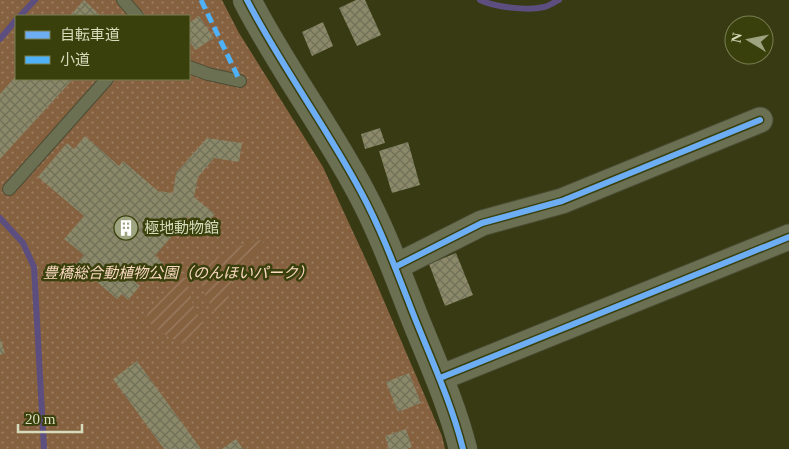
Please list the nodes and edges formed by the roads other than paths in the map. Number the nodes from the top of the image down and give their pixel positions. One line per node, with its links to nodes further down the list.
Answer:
1 (123, 0): 3 (lane)
2 (246, 0): 10 (street)
3 (136, 15)
4 (190, 66): 6 (lane)
5 (106, 80): 8 (lane)
6 (240, 81)
7 (760, 120): 10 (street)
8 (9, 189)
9 (789, 237): 11 (street)
10 (395, 267): 11 (street)
11 (440, 378): 12 (street)
12 (463, 449)

